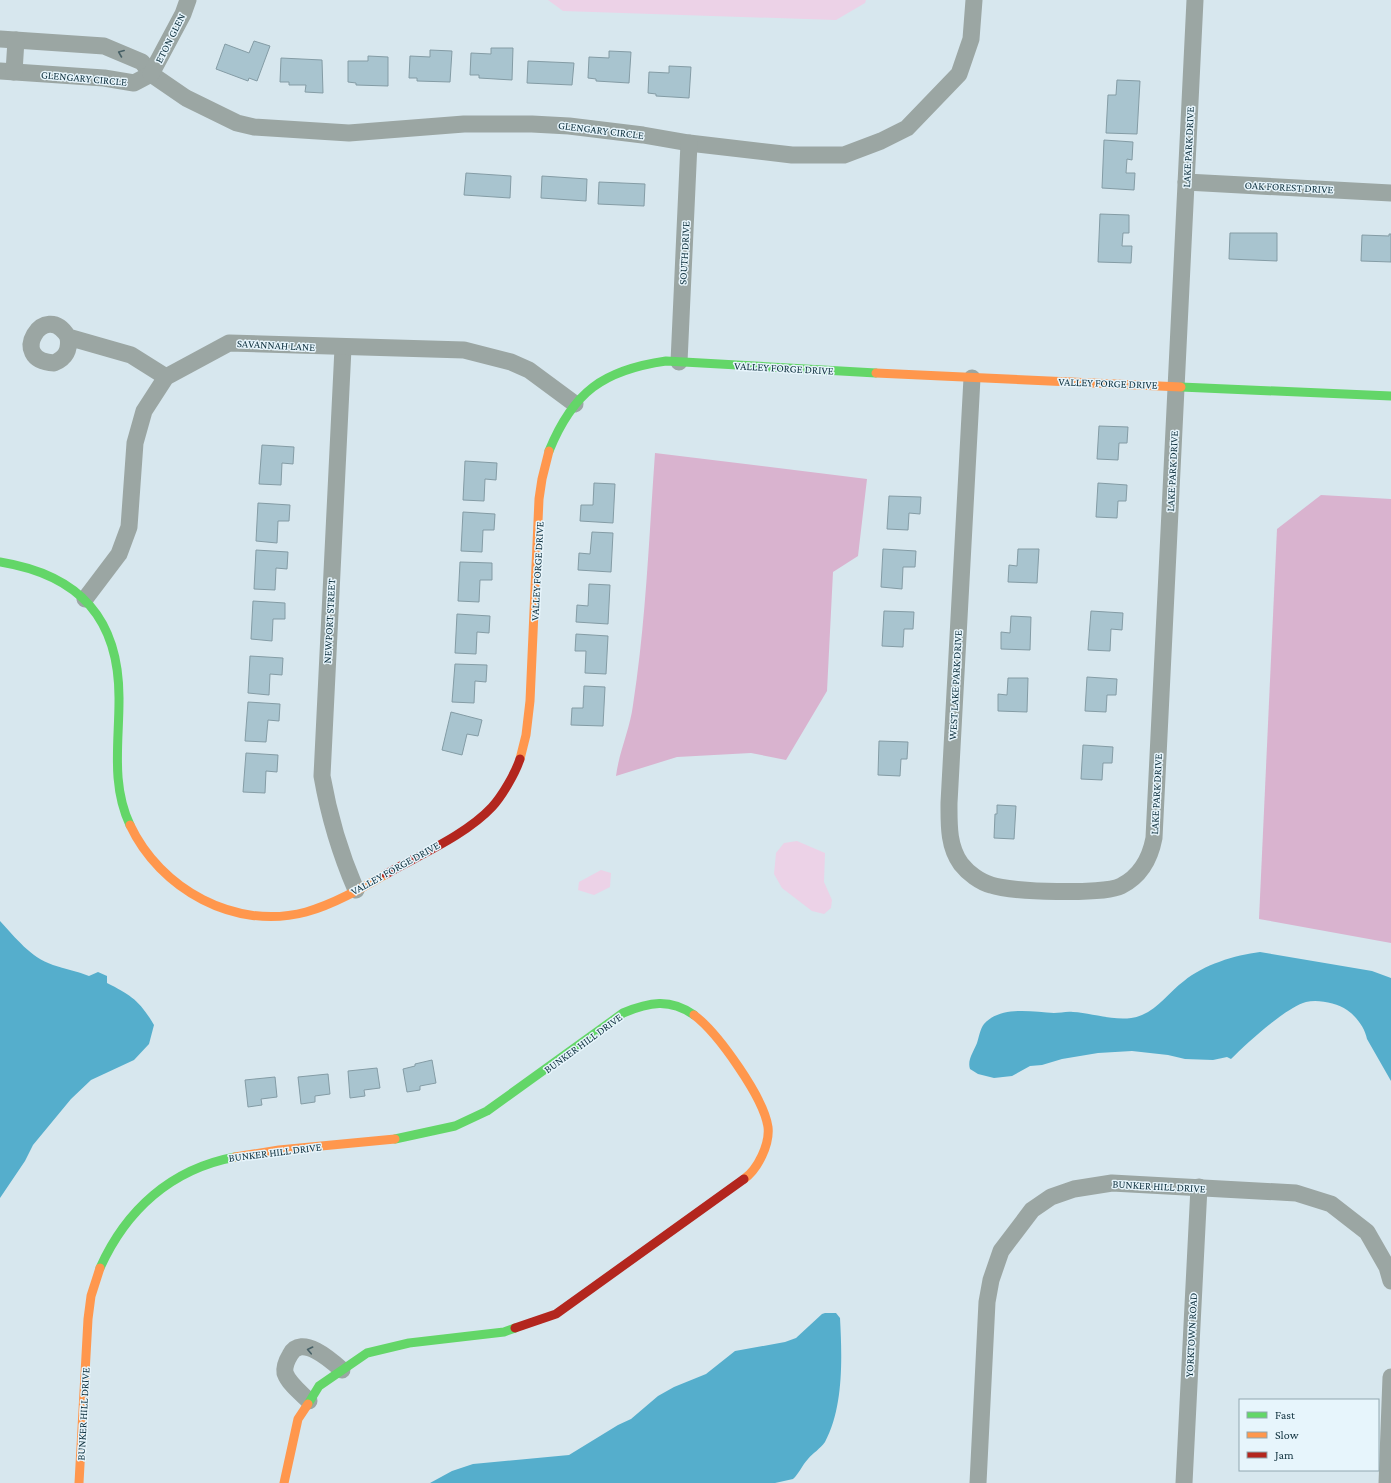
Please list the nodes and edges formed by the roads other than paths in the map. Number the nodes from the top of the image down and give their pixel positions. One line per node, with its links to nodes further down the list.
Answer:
1 (188, 0): 6 (street, ETON GLEN)
2 (974, 0): 7 (street, GLENGARY CIRCLE)
3 (1195, 0): 8 (street, LAKE PARK DRIVE)
4 (8, 40): 5 (street, GLENGARY CIRCLE); 6 (street, GLENGARY CIRCLE, one-way to 4)
5 (7, 72): 6 (street, GLENGARY CIRCLE)
6 (151, 74): 7 (street, GLENGARY CIRCLE)
7 (689, 143): 12 (street, SOUTH DRIVE)
8 (1186, 182): 9 (street, OAK FOREST DRIVE); 15 (street, LAKE PARK DRIVE)
9 (1391, 193)
10 (68, 337): 13 (street)
11 (343, 348): 13 (street, SAVANNAH LANE); 17 (street, SAVANNAH LANE); 20 (street, NEWPORT STREET)
12 (679, 362): 14 (street, VALLEY FORGE DRIVE); 17 (street, VALLEY FORGE DRIVE)
13 (166, 377): 19 (street, SAVANNAH LANE)
14 (972, 378): 15 (street, VALLEY FORGE DRIVE); 21 (street, WEST LAKE PARK DRIVE)
15 (1176, 386): 16 (street, VALLEY FORGE DRIVE); 21 (street, LAKE PARK DRIVE)
16 (1391, 396)
17 (575, 404): 20 (street, VALLEY FORGE DRIVE)
18 (0, 562): 19 (street, VALLEY FORGE DRIVE)
19 (85, 599): 20 (street, VALLEY FORGE DRIVE)
20 (356, 890)
21 (1080, 892)
22 (1199, 1187): 23 (street, BUNKER HILL DRIVE); 29 (street, BUNKER HILL DRIVE); 30 (street, YORKTOWN ROAD)
23 (1390, 1271)
24 (342, 1370): 26 (street, BUNKER HILL DRIVE); 26 (street, one-way to 26); 27 (street, BUNKER HILL DRIVE)
25 (1391, 1377): 31 (street)
26 (309, 1402): 28 (street, BUNKER HILL DRIVE)
27 (79, 1483)
28 (284, 1483)
29 (978, 1483)
30 (1184, 1483)
31 (1387, 1483)

